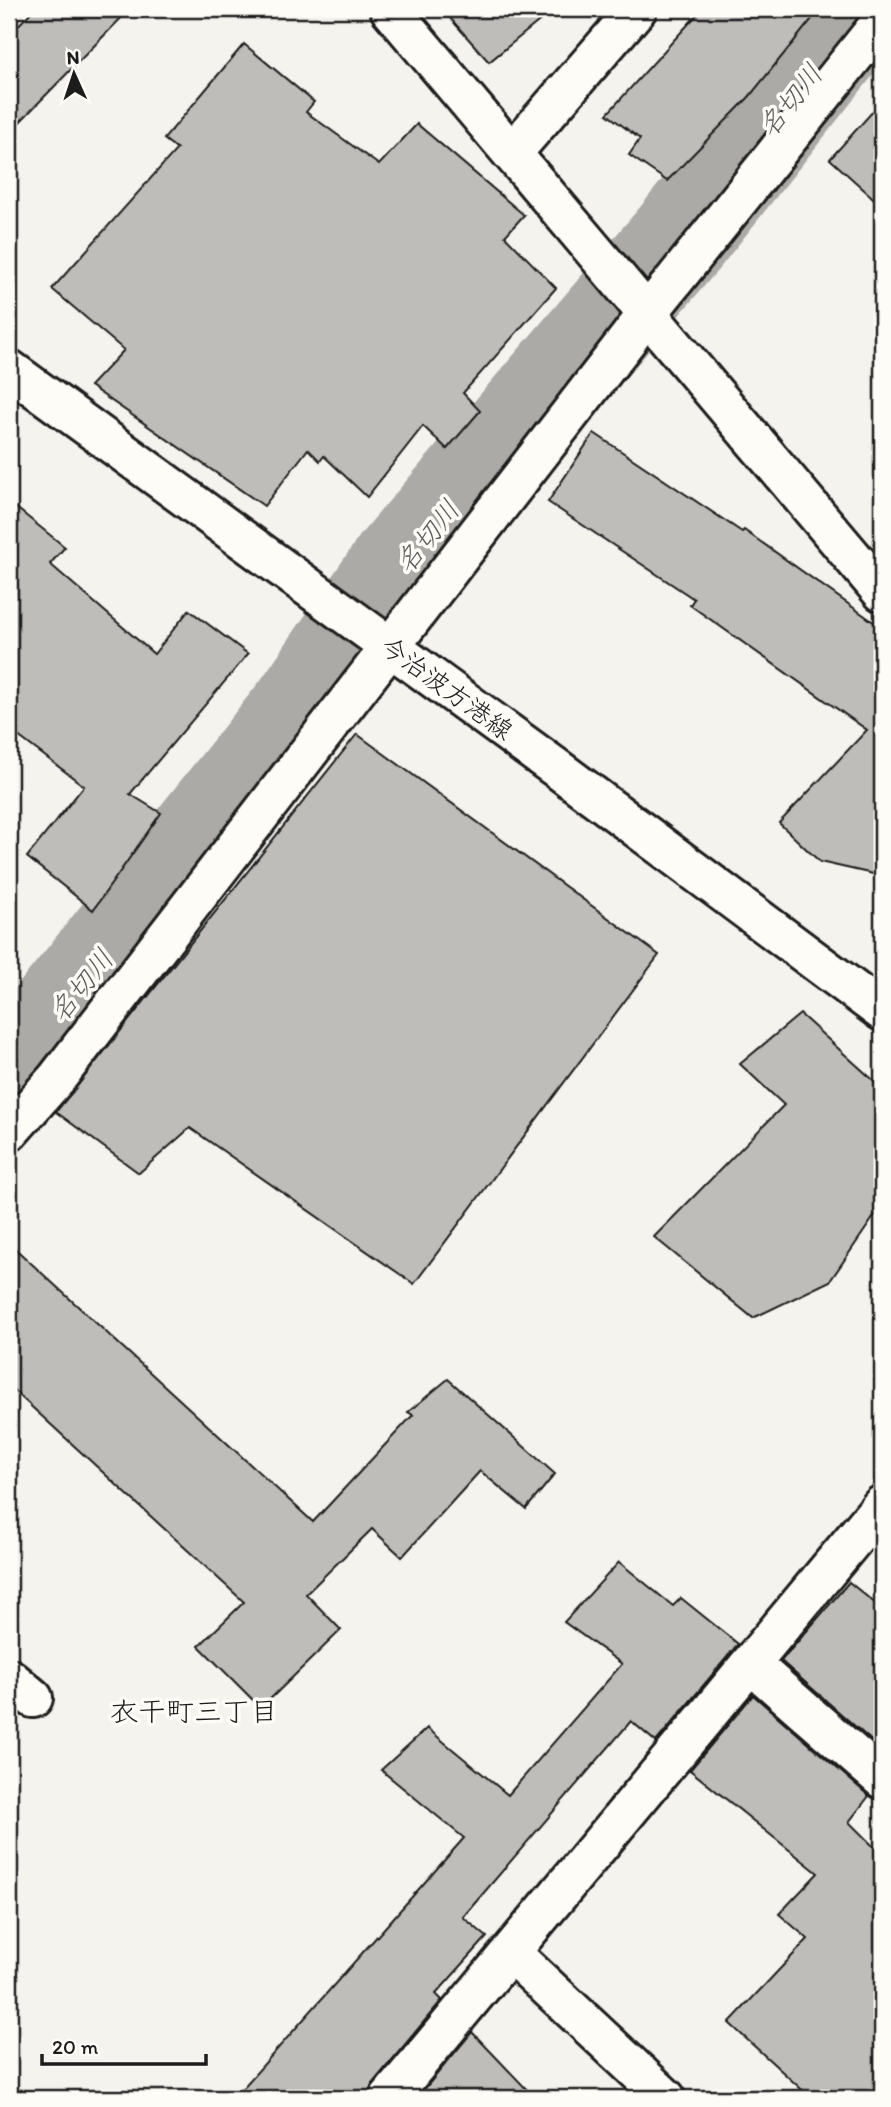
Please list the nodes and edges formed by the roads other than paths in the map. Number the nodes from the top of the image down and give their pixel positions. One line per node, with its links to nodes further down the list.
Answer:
1 (390, 9): 4 (street)
2 (637, 9): 4 (street)
3 (882, 21): 5 (street)
4 (512, 153): 5 (street)
5 (648, 313): 7 (street); 8 (street)
6 (9, 369): 8 (street, 今治波方港線)
7 (882, 592)
8 (391, 648): 9 (street, 今治波方港線); 10 (street)
9 (882, 1011)
10 (9, 1132)
11 (882, 1505): 12 (street)
12 (751, 1664): 13 (street); 14 (street)
13 (882, 1779)
14 (510, 1952): 15 (street); 16 (street)
15 (389, 2098)
16 (666, 2098)

